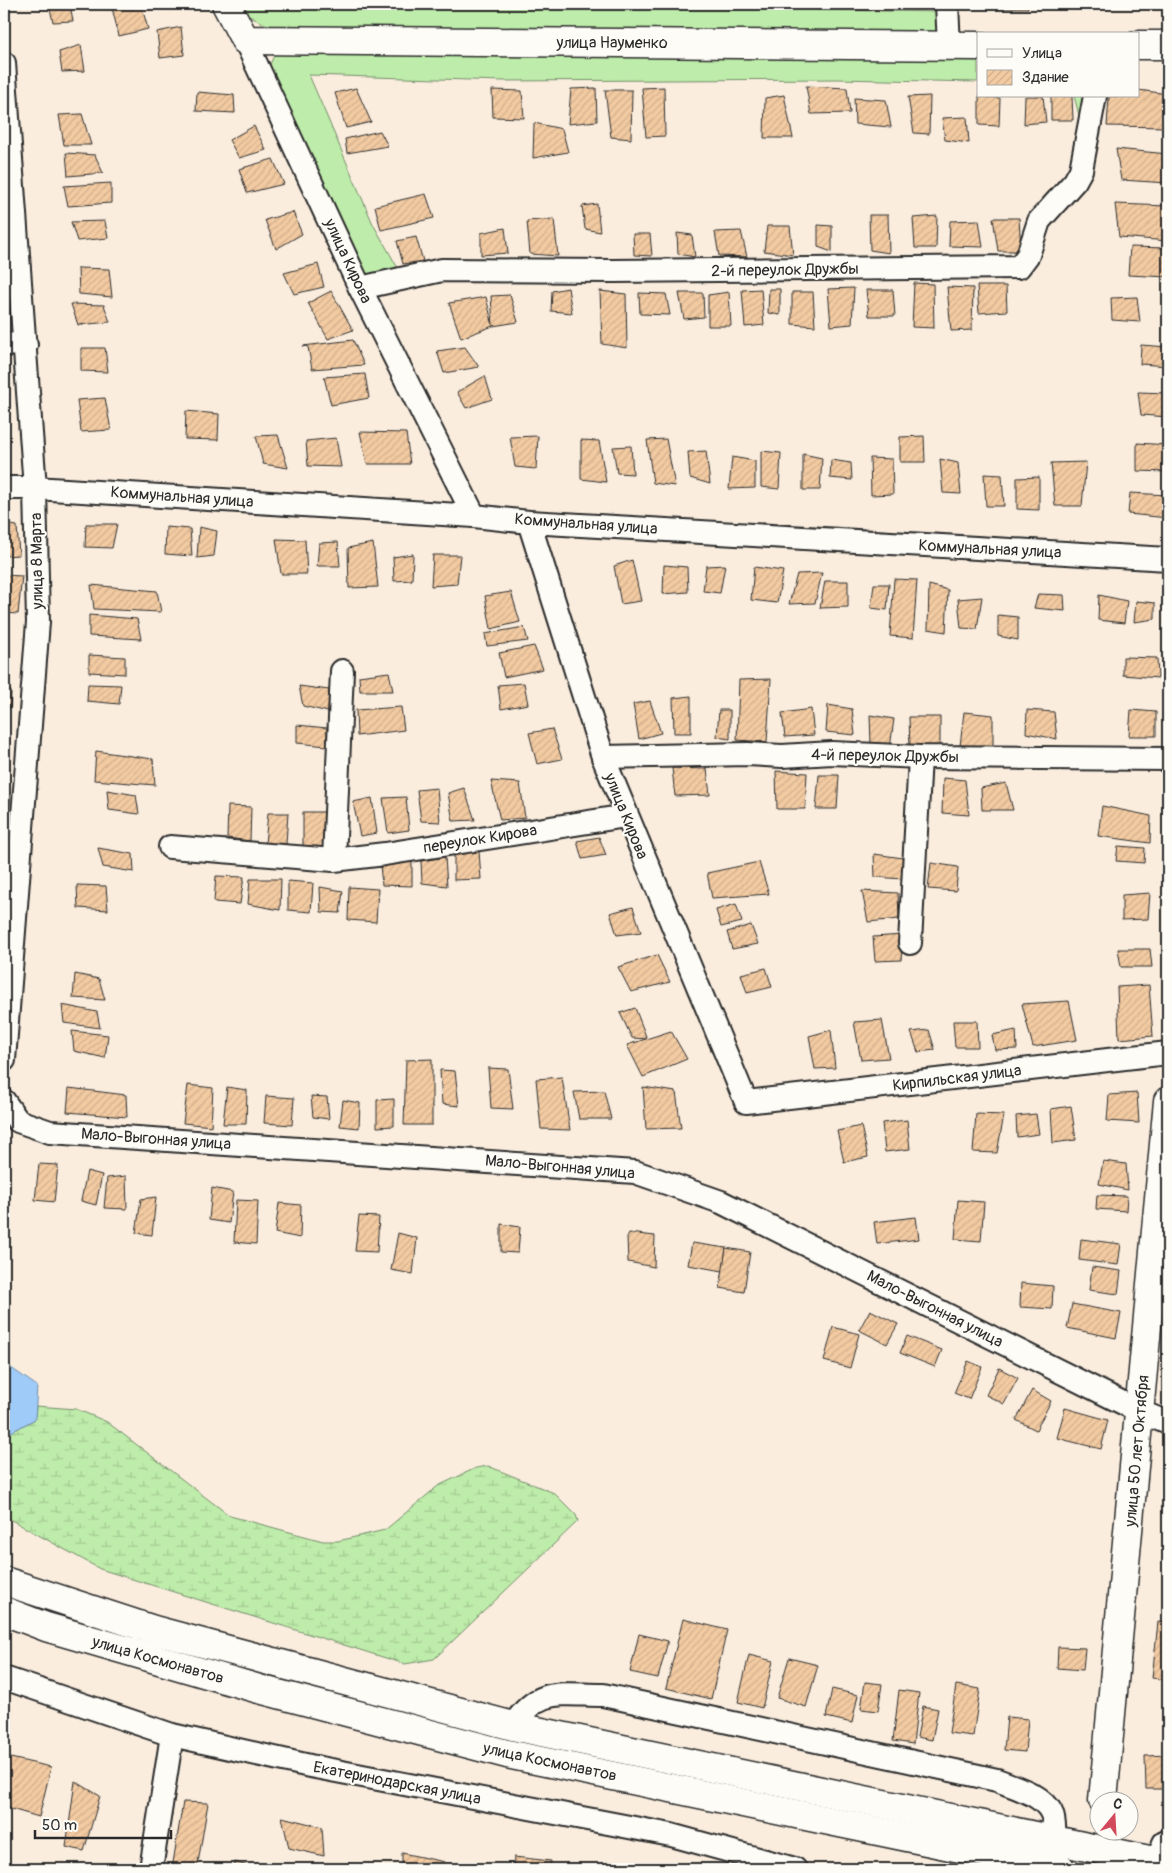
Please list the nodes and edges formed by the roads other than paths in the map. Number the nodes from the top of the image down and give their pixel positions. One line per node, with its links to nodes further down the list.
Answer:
1 (226, 4): 3 (main road, улица Кирова)
2 (947, 4): 6 (street)
3 (245, 40): 6 (main road, улица Науменко); 10 (street, улица Кирова)
4 (1140, 45): 5 (main road)
5 (1168, 45)
6 (949, 46): 7 (main road, улица Науменко)
7 (977, 46)
8 (4, 63): 12 (street, улица 8 Марта)
9 (1095, 98): 10 (street, 2-й переулок Дружбы)
10 (360, 288): 15 (street, улица Кирова)
11 (4, 344): 12 (street)
12 (26, 345): 14 (street, улица 8 Марта)
13 (4, 488): 14 (street, Коммунальная улица)
14 (35, 488): 15 (street, Коммунальная улица); 25 (street, улица 8 Марта)
15 (474, 516): 16 (street, Коммунальная улица)
16 (529, 522): 17 (street, Коммунальная улица); 19 (street, улица Кирова)
17 (1168, 559)
18 (342, 671): 24 (street)
19 (603, 757): 20 (street, 4-й переулок Дружбы); 22 (street, улица Кирова)
20 (920, 757): 21 (street, 4-й переулок Дружбы); 26 (street)
21 (1168, 759)
22 (626, 816): 24 (street, переулок Кирова); 31 (street, улица Кирова)
23 (170, 848): 24 (street, переулок Кирова)
24 (334, 860)
25 (10, 892): 28 (street, улица 8 Марта)
26 (910, 943)
27 (1168, 1053): 31 (street, Кирпильская улица)
28 (4, 1060)
29 (1168, 1101): 32 (main road, улица 50 лет Октября)
30 (4, 1102): 32 (street, Мало-Выгонная улица)
31 (746, 1102)
32 (1141, 1412): 33 (street, Мало-Выгонная улица); 39 (main road, улица 50 лет Октября)
33 (1168, 1423)
34 (4, 1581): 37 (main road)
35 (4, 1611): 46 (main road, улица Космонавтов)
36 (4, 1678): 38 (street, Екатеринодарская улица)
37 (513, 1726): 41 (main road); 41 (street)
38 (172, 1735): 44 (street); 45 (street, Екатеринодарская улица)
39 (1104, 1790)
40 (1090, 1838): 41 (main road)
41 (1055, 1840)
42 (1106, 1840): 43 (main road)
43 (1164, 1855)
44 (151, 1869)
45 (795, 1869)
46 (1061, 1869)

